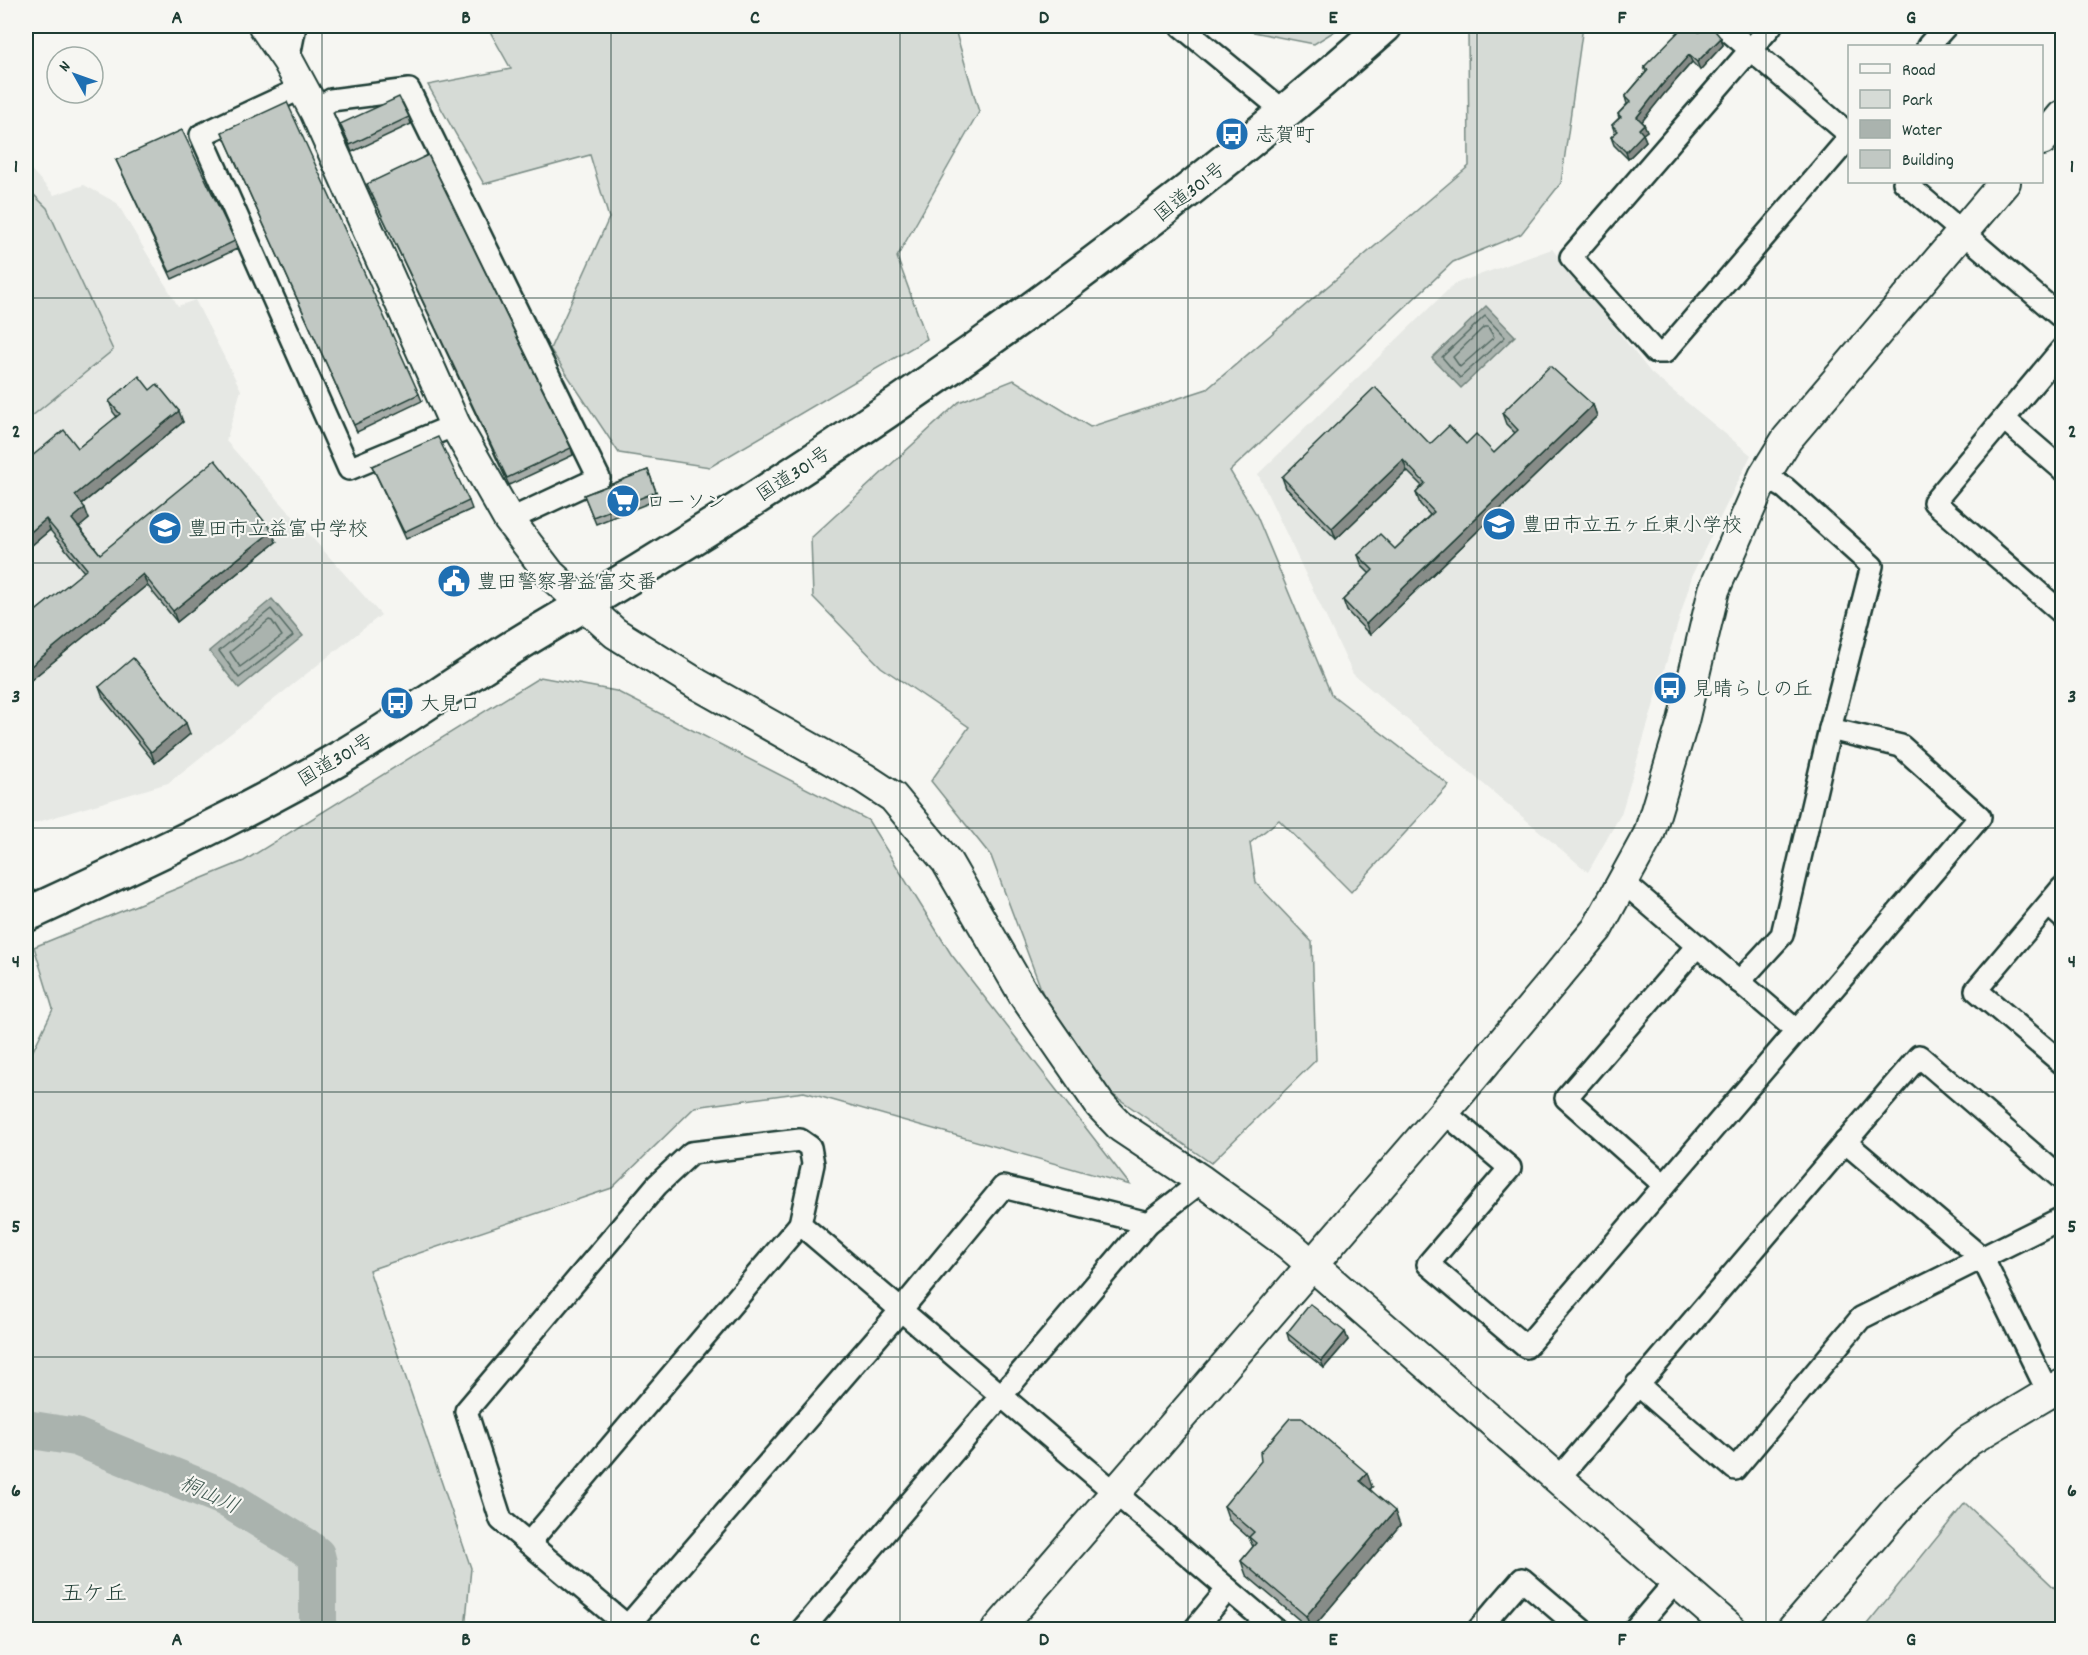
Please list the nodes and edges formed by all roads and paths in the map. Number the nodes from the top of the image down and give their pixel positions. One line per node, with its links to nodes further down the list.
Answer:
1 (264, 26): 10 (street)
2 (295, 26): 10 (street)
3 (1181, 26): 12 (street)
4 (1385, 26): 12 (highway, 国道301号)
5 (1723, 26): 9 (street)
6 (1771, 26): 9 (street)
7 (1946, 26): 8 (street)
8 (1929, 45)
9 (1750, 49): 14 (street); 15 (street)
10 (288, 60): 11 (street)
11 (309, 100): 23 (street); 23 (street); 26 (street)
12 (1286, 113): 27 (highway, 国道301号)
13 (2062, 116): 16 (street)
14 (1848, 134)
15 (1848, 138)
16 (2043, 139)
17 (1905, 183): 19 (street)
18 (2004, 183): 19 (street)
19 (1962, 231): 20 (street); 25 (street)
20 (2062, 318)
21 (2062, 349): 22 (street)
22 (2004, 419): 24 (street); 28 (street)
23 (455, 425): 26 (street)
24 (2062, 469)
25 (1764, 476): 29 (street); 30 (street)
26 (509, 520): 27 (street)
27 (583, 606): 33 (highway, 国道301号); 41 (street)
28 (2062, 612)
29 (1830, 729): 35 (street); 36 (street)
30 (1623, 882): 34 (street); 38 (street)
31 (2062, 888): 32 (street)
32 (2056, 911): 37 (street)
33 (26, 915)
34 (1697, 946): 35 (street); 42 (street)
35 (1739, 982): 36 (street)
36 (1797, 1031): 42 (street)
37 (2062, 1063)
38 (1444, 1112): 42 (street); 47 (street)
39 (1845, 1142): 40 (street); 46 (street); 49 (street)
40 (2062, 1179)
41 (1202, 1181): 44 (street); 47 (street)
42 (1663, 1184)
43 (2062, 1218): 46 (street)
44 (1148, 1223): 48 (street); 51 (street)
45 (800, 1224): 48 (street); 54 (street); 54 (street)
46 (1983, 1259): 49 (street); 50 (street)
47 (1311, 1265): 52 (street); 53 (street)
48 (901, 1310): 51 (street); 57 (street)
49 (1637, 1384): 52 (street)
50 (2055, 1388): 66 (street)
51 (1002, 1396): 53 (street); 58 (street)
52 (1558, 1479): 55 (street)
53 (1114, 1493): 56 (street); 59 (street)
54 (529, 1543): 57 (street)
55 (1676, 1581): 64 (street); 65 (street)
56 (1228, 1589): 60 (street); 61 (street)
57 (628, 1628)
58 (802, 1629)
59 (997, 1629)
60 (1194, 1629)
61 (1276, 1629)
62 (1478, 1629): 63 (street)
63 (1582, 1629)
64 (1634, 1629)
65 (1732, 1629)
66 (1792, 1629)

